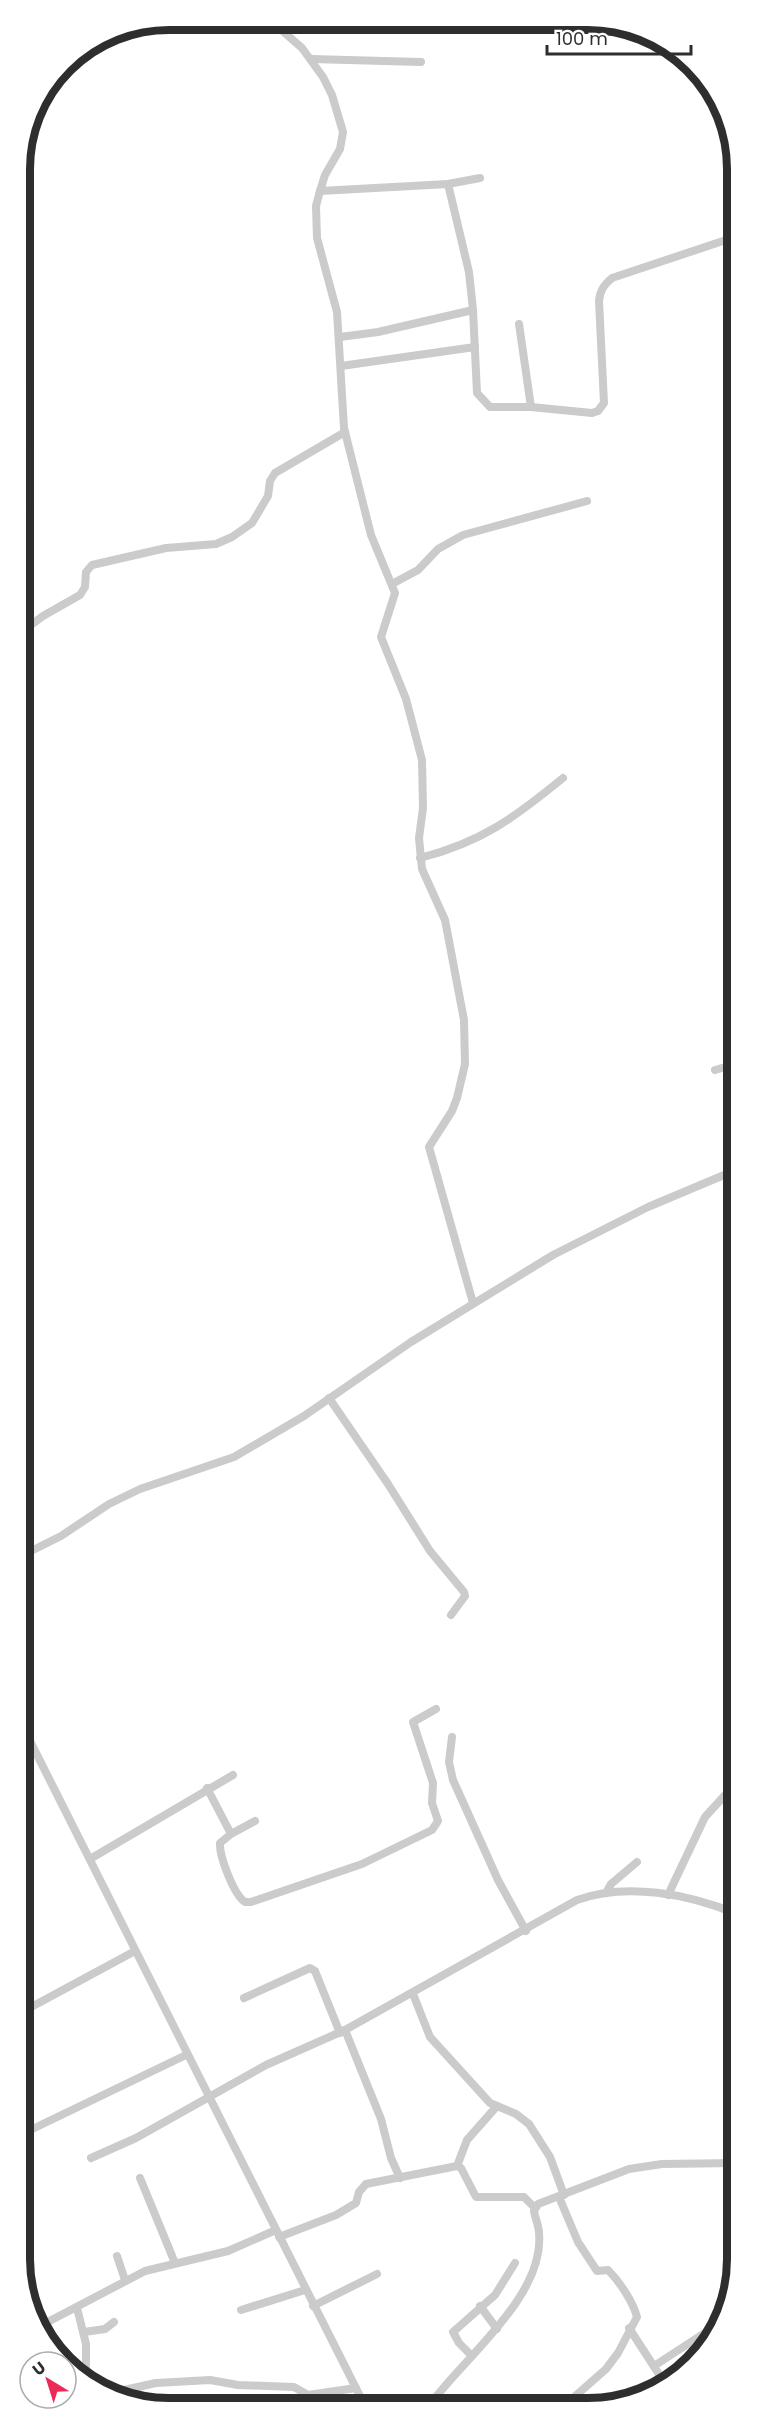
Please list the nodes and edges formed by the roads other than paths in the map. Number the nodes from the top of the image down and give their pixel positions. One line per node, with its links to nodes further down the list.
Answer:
1 (281, 30): 2 (street)
2 (311, 59): 3 (street); 6 (street)
3 (421, 62)
4 (480, 178): 5 (street)
5 (448, 184): 6 (street); 8 (street)
6 (320, 191): 10 (street)
7 (727, 240): 13 (street)
8 (473, 310): 10 (street); 11 (street)
9 (519, 324): 13 (street)
10 (340, 337): 12 (street)
11 (475, 347): 12 (street); 13 (street)
12 (341, 366): 14 (street)
13 (531, 407)
14 (345, 432): 16 (street); 17 (street)
15 (586, 501): 16 (street)
16 (392, 584): 19 (street)
17 (30, 626)
18 (563, 778): 19 (street)
19 (420, 858): 23 (street)
20 (727, 1067): 21 (street)
21 (715, 1070)
22 (727, 1174): 23 (street)
23 (473, 1303): 24 (street)
24 (329, 1398): 25 (street); 26 (street)
25 (30, 1552)
26 (451, 1615)
27 (436, 1709): 34 (street)
28 (452, 1737): 40 (street)
29 (30, 1741): 35 (street)
30 (233, 1775): 31 (street)
31 (207, 1788): 34 (street); 35 (street)
32 (727, 1791): 38 (street)
33 (255, 1821): 34 (street)
34 (231, 1834)
35 (90, 1859): 41 (street)
36 (637, 1862): 37 (street)
37 (606, 1893): 38 (street); 40 (street)
38 (668, 1895): 39 (street)
39 (727, 1911)
40 (526, 1931): 42 (street)
41 (135, 1951): 44 (street); 46 (street)
42 (413, 1994): 45 (street); 48 (street)
43 (244, 1998): 45 (street)
44 (30, 2008)
45 (343, 2031): 47 (street); 54 (street)
46 (186, 2055): 47 (street); 49 (street)
47 (210, 2095): 50 (street); 57 (street)
48 (497, 2106): 52 (street); 55 (street)
49 (30, 2130)
50 (91, 2157)
51 (727, 2163): 55 (street)
52 (457, 2166): 54 (street); 56 (street)
53 (140, 2178): 59 (street)
54 (400, 2178): 57 (street)
55 (561, 2196): 56 (street); 70 (street)
56 (534, 2207): 71 (street)
57 (278, 2234): 59 (street); 63 (street)
58 (117, 2256): 62 (street)
59 (175, 2263): 62 (street)
60 (515, 2263): 65 (street)
61 (377, 2274): 64 (street)
62 (125, 2280): 66 (street)
63 (305, 2290): 64 (street); 67 (street)
64 (313, 2306): 78 (street)
65 (480, 2306): 71 (street); 74 (street)
66 (77, 2308): 69 (street); 72 (street)
67 (241, 2310)
68 (114, 2322): 72 (street)
69 (46, 2323)
70 (629, 2328): 75 (street); 82 (street)
71 (497, 2329): 74 (street)
72 (84, 2332): 76 (street)
73 (706, 2332): 75 (street)
74 (472, 2356): 81 (street)
75 (654, 2366): 77 (street)
76 (86, 2369)
77 (661, 2377)
78 (356, 2388): 79 (street); 80 (street)
79 (123, 2390)
80 (361, 2398)
81 (436, 2398)
82 (573, 2398)

